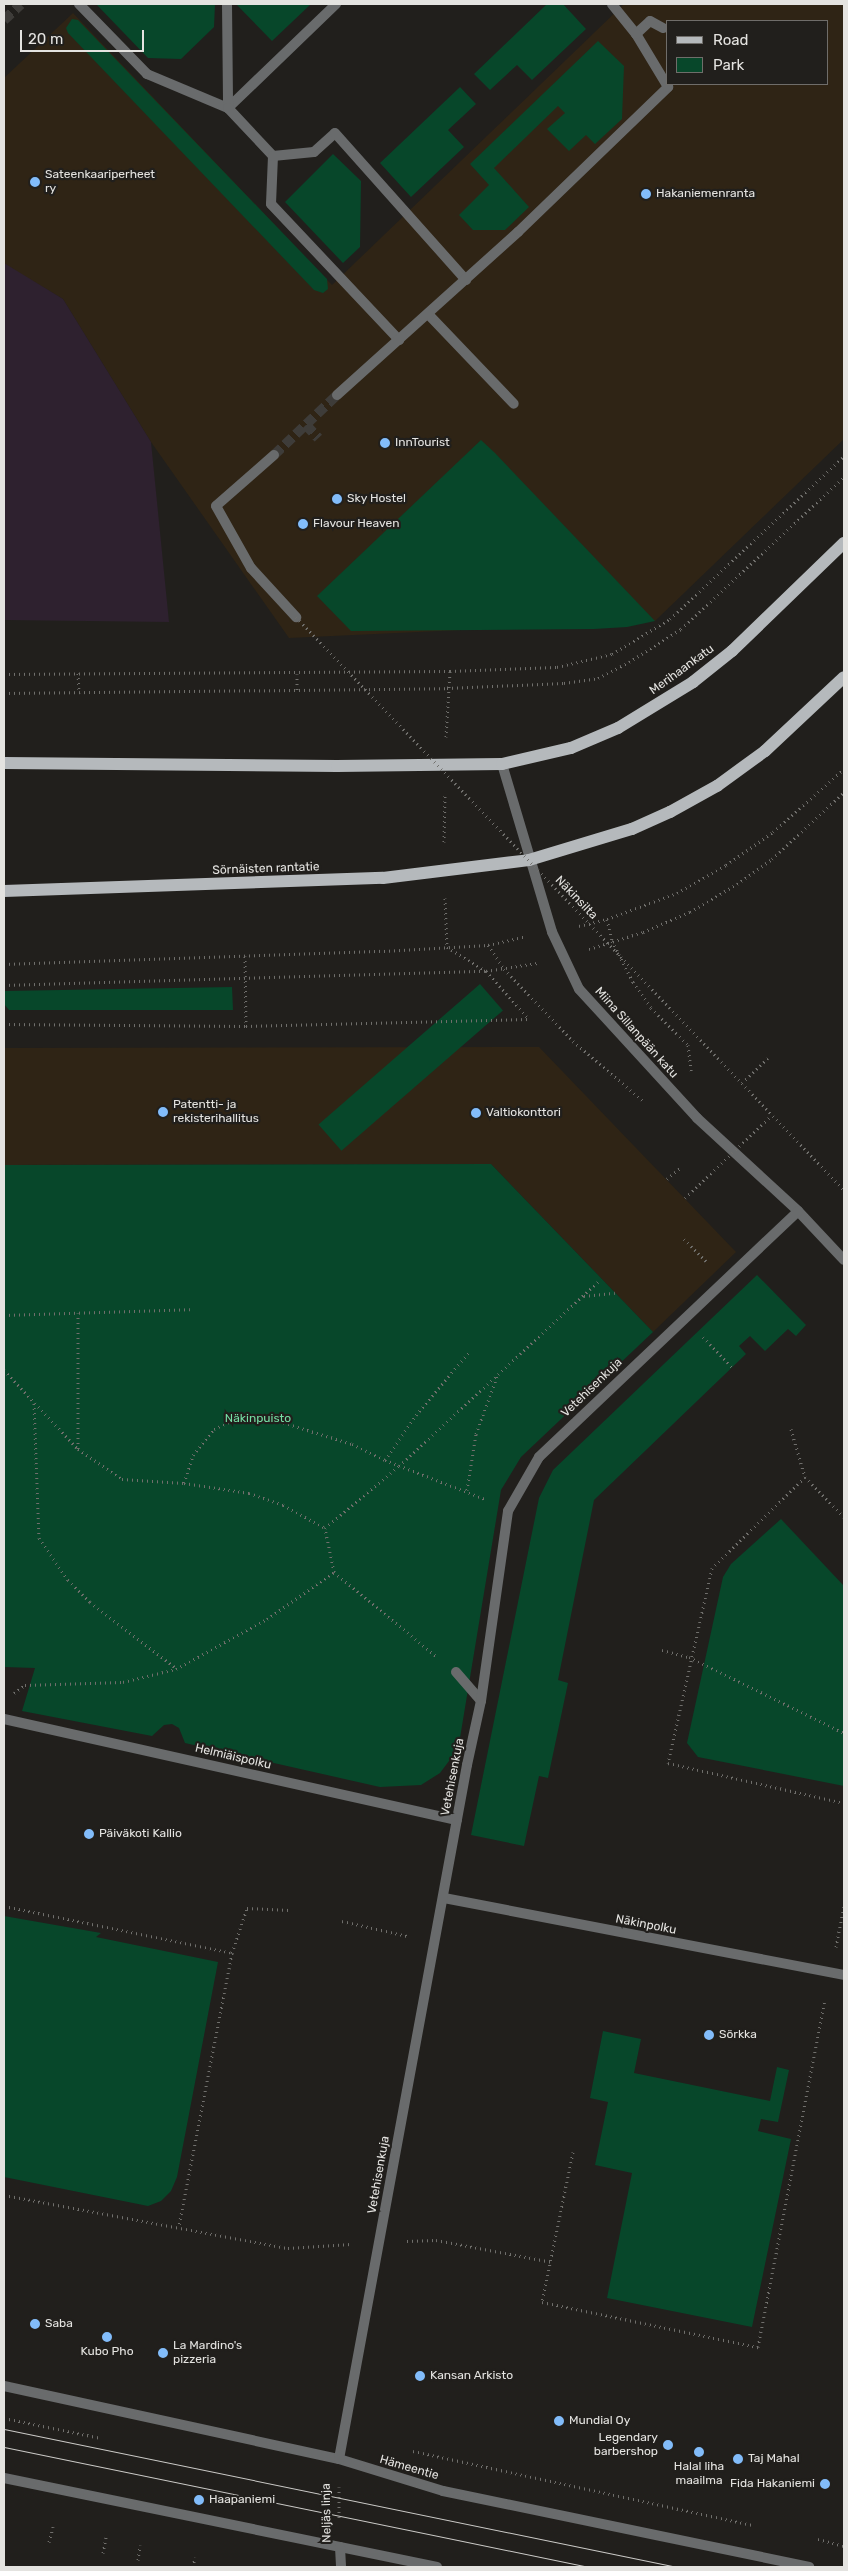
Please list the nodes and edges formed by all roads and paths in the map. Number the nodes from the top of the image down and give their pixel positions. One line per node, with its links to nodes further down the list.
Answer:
1 (79, 4): 9 (street)
2 (227, 4): 9 (street)
3 (336, 4): 9 (street)
4 (612, 4): 6 (street)
5 (663, 28): 6 (street)
6 (636, 34): 7 (street)
7 (666, 84)
8 (667, 85): 11 (street)
9 (228, 108): 10 (street)
10 (273, 156): 11 (street); 13 (street)
11 (466, 280): 12 (street)
12 (428, 314): 13 (street); 15 (street)
13 (399, 340): 14 (street)
14 (337, 395)
15 (514, 404)
16 (274, 455): 20 (street)
17 (844, 456): 21 (path)
18 (844, 477): 26 (path)
19 (844, 543): 32 (main road, Merihaankatu)
20 (296, 617): 50 (path, Näkinsilta, bridge)
21 (450, 671): 24 (path); 26 (path)
22 (78, 673): 23 (path); 24 (path); 29 (path)
23 (4, 674)
24 (297, 674): 27 (path)
25 (844, 678): 35 (main road)
26 (447, 688): 27 (path); 31 (path)
27 (297, 691): 29 (path)
28 (4, 693): 29 (path)
29 (79, 693)
30 (4, 763): 31 (main road)
31 (445, 764): 32 (main road); 36 (path)
32 (502, 764): 35 (street, Miina Sillanpään katu)
33 (844, 769): 38 (path)
34 (844, 792): 38 (path)
35 (529, 860): 36 (main road, Sörnäisten rantatie); 41 (street, Miina Sillanpään katu)
36 (444, 870): 37 (main road, Sörnäisten rantatie); 39 (path)
37 (4, 891)
38 (612, 941): 41 (path); 53 (path)
39 (447, 947): 40 (path); 43 (path); 44 (path)
40 (244, 956): 42 (path); 45 (path)
41 (563, 958): 43 (path); 53 (street, Miina Sillanpään katu)
42 (4, 964)
43 (504, 969): 44 (path); 51 (path)
44 (486, 971): 45 (path); 48 (path)
45 (245, 976): 46 (path); 48 (path)
46 (4, 985)
47 (4, 1024): 48 (path)
48 (246, 1026)
49 (768, 1058): 50 (path)
50 (742, 1083): 52 (path, Näkinsilta, bridge)
51 (648, 1102)
52 (772, 1115): 56 (path, Näkinsilta, bridge); 57 (path, bridge)
53 (698, 1118): 58 (street, Miina Sillanpään katu)
54 (680, 1168): 55 (path)
55 (667, 1179)
56 (844, 1190)
57 (685, 1198)
58 (798, 1211): 59 (street, Miina Sillanpään katu); 66 (street, Vetehisenkuja)
59 (844, 1260)
60 (601, 1279): 62 (path)
61 (615, 1294): 62 (path)
62 (584, 1296): 70 (path)
63 (190, 1308): 64 (path)
64 (78, 1313): 65 (path); 73 (path)
65 (4, 1315)
66 (684, 1318): 68 (path); 79 (street, Vetehisenkuja)
67 (470, 1350): 74 (path)
68 (732, 1367)
69 (4, 1370): 71 (path)
70 (498, 1373): 75 (path); 78 (path)
71 (34, 1403): 73 (path); 85 (path)
72 (791, 1429): 76 (path)
73 (78, 1449): 77 (path)
74 (385, 1460): 75 (path); 77 (path)
75 (399, 1466): 78 (path); 81 (path)
76 (805, 1477): 80 (path); 84 (path)
77 (184, 1483): 81 (path)
78 (467, 1490): 79 (path)
79 (508, 1511): 88 (street, Vetehisenkuja)
80 (844, 1517)
81 (325, 1528): 82 (path)
82 (334, 1572): 85 (path); 86 (path)
83 (662, 1650): 84 (path)
84 (689, 1656): 90 (path); 91 (path)
85 (176, 1669): 87 (path)
86 (456, 1672): 88 (street)
87 (11, 1696)
88 (482, 1701): 92 (street, Vetehisenkuja)
89 (4, 1719): 92 (street, Helmiäispolku)
90 (844, 1733)
91 (844, 1802)
92 (457, 1820): 93 (street, Vetehisenkuja)
93 (444, 1898): 98 (street, Vetehisenkuja); 100 (street, Näkinpolku)
94 (4, 1906): 99 (path)
95 (844, 1906): 100 (path)
96 (289, 1910): 99 (path)
97 (342, 1921): 98 (path)
98 (434, 1942): 105 (street, Vetehisenkuja)
99 (232, 1953): 104 (path)
100 (830, 1973): 101 (street, Näkinpolku); 106 (path)
101 (844, 1975)
102 (574, 2152): 106 (path)
103 (4, 2195): 104 (path)
104 (180, 2226): 105 (path)
105 (379, 2242): 106 (path); 108 (street, Vetehisenkuja)
106 (552, 2262)
107 (4, 2386): 108 (street, Hämeentie)
108 (339, 2459): 114 (path, Neljäs linja); 121 (street, Hämeentie)
109 (4, 2478): 114 (street)
110 (53, 2527): 112 (path)
111 (106, 2537): 115 (path)
112 (49, 2542)
113 (140, 2544): 117 (path)
114 (340, 2547): 119 (street, Neljäs linja); 120 (street)
115 (103, 2553)
116 (195, 2557): 118 (path)
117 (138, 2560)
118 (193, 2567)
119 (341, 2567)
120 (437, 2567)
121 (809, 2567)

